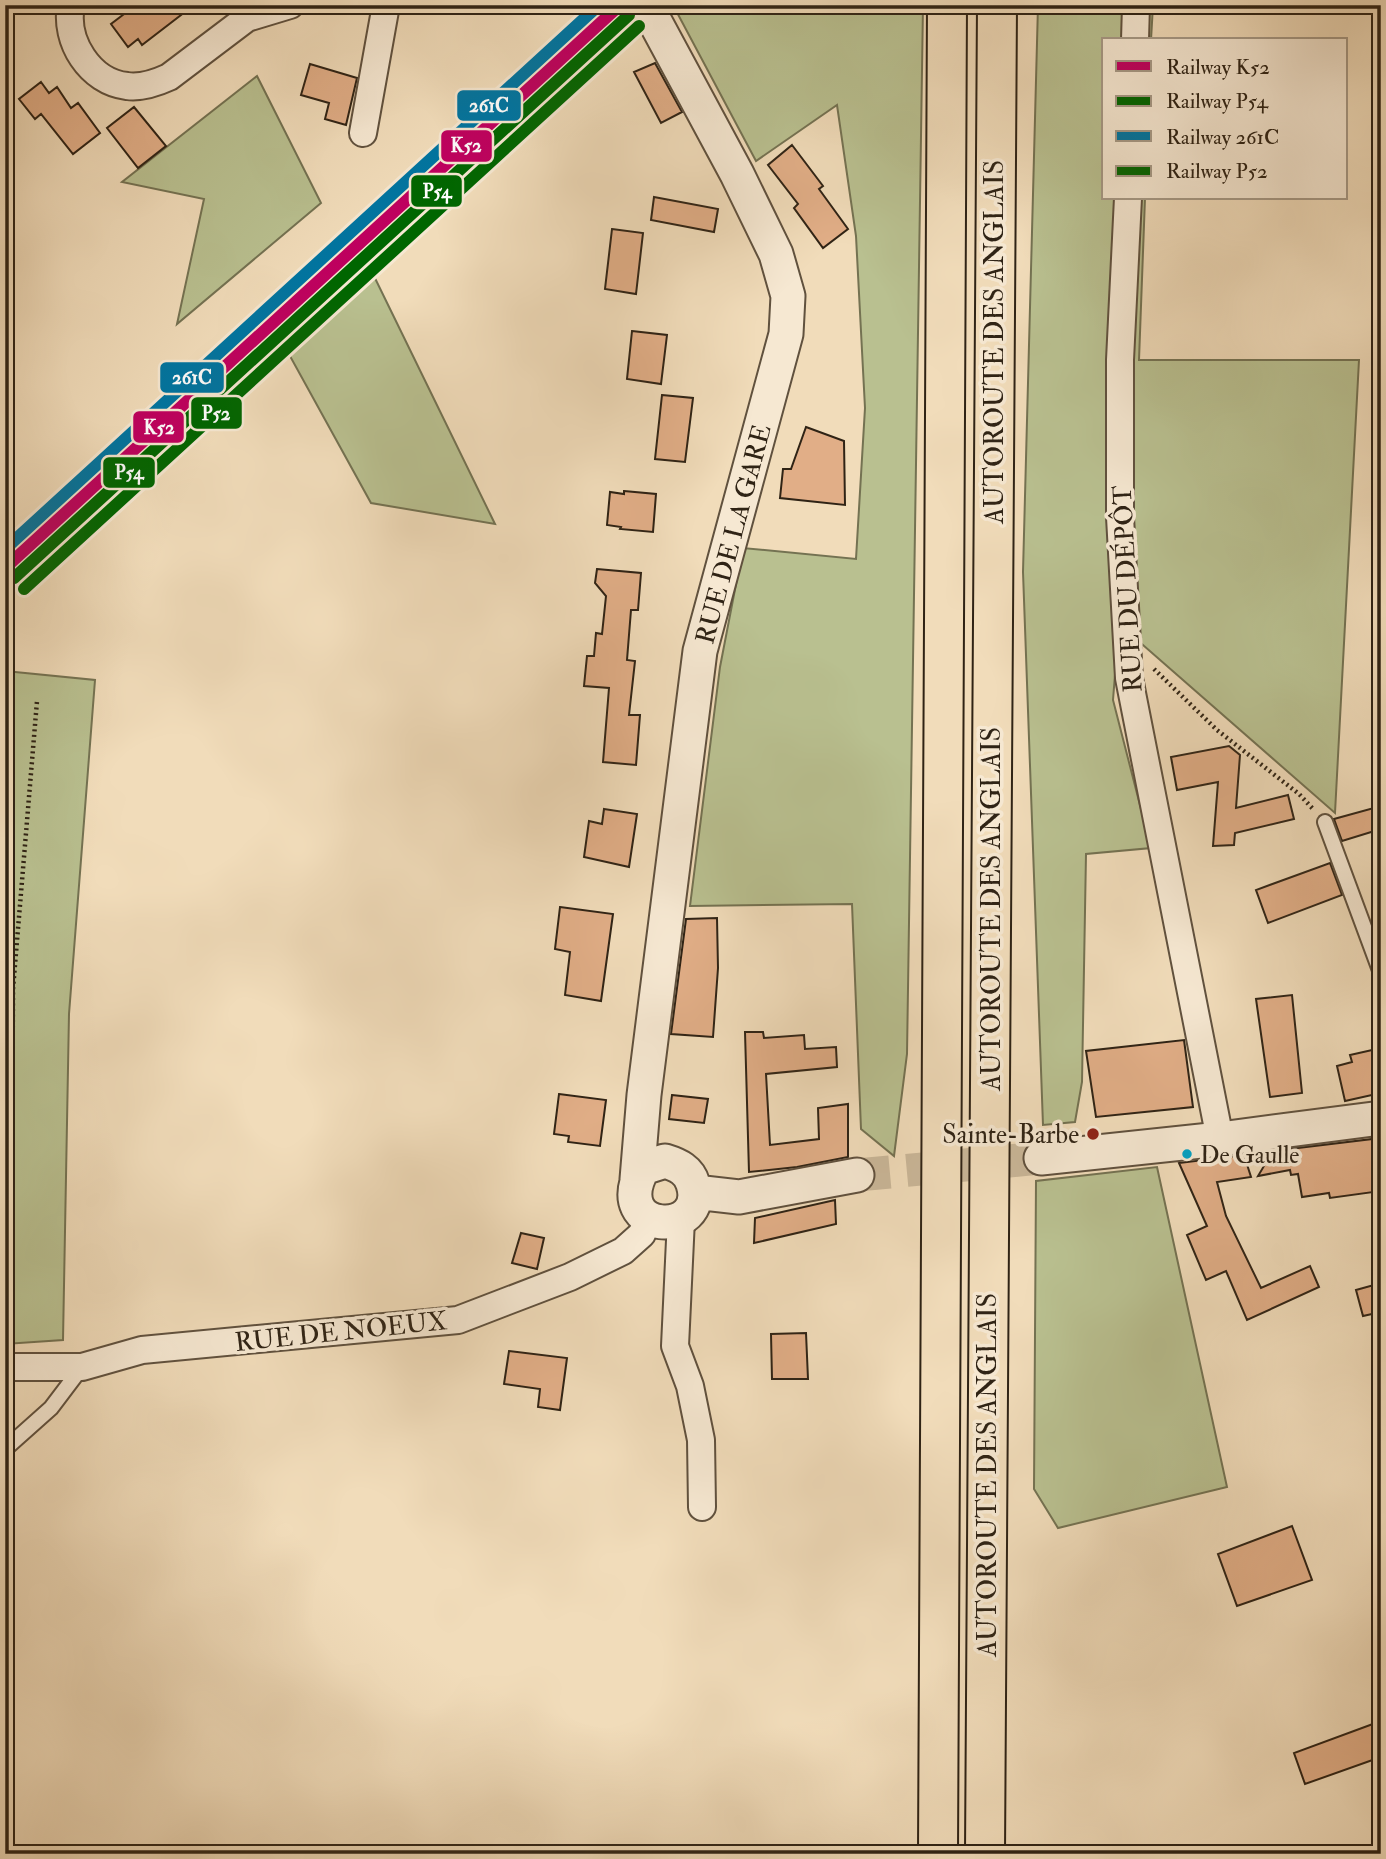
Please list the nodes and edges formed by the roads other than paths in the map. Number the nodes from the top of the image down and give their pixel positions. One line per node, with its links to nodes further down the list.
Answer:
1 (71, 5): 2 (street)
2 (290, 5)
3 (386, 5): 9 (street)
4 (646, 5): 13 (street, RUE DE LA GARE)
5 (947, 5): 26 (highway, AUTOROUTE DES ANGLAIS)
6 (997, 5): 27 (highway, AUTOROUTE DES ANGLAIS)
7 (1136, 5): 8 (street)
8 (1135, 38)
9 (363, 132)
10 (1128, 200): 15 (street, RUE DU DÉPÔT)
11 (1325, 822): 12 (lane)
12 (1381, 973)
13 (644, 1095): 17 (street); 19 (street, RUE DE LA GARE)
14 (1372, 1120): 15 (street)
15 (1220, 1139): 16 (street)
16 (1041, 1158)
17 (675, 1164): 19 (street); 20 (street)
18 (857, 1175): 20 (street)
19 (637, 1179): 21 (street)
20 (688, 1205): 21 (street); 25 (street)
21 (647, 1218): 23 (street, RUE DE NOEUX)
22 (9, 1367): 23 (street, RUE DE NOEUX)
23 (82, 1367): 24 (lane)
24 (5, 1449)
25 (702, 1507)
26 (938, 1854)
27 (985, 1854)

